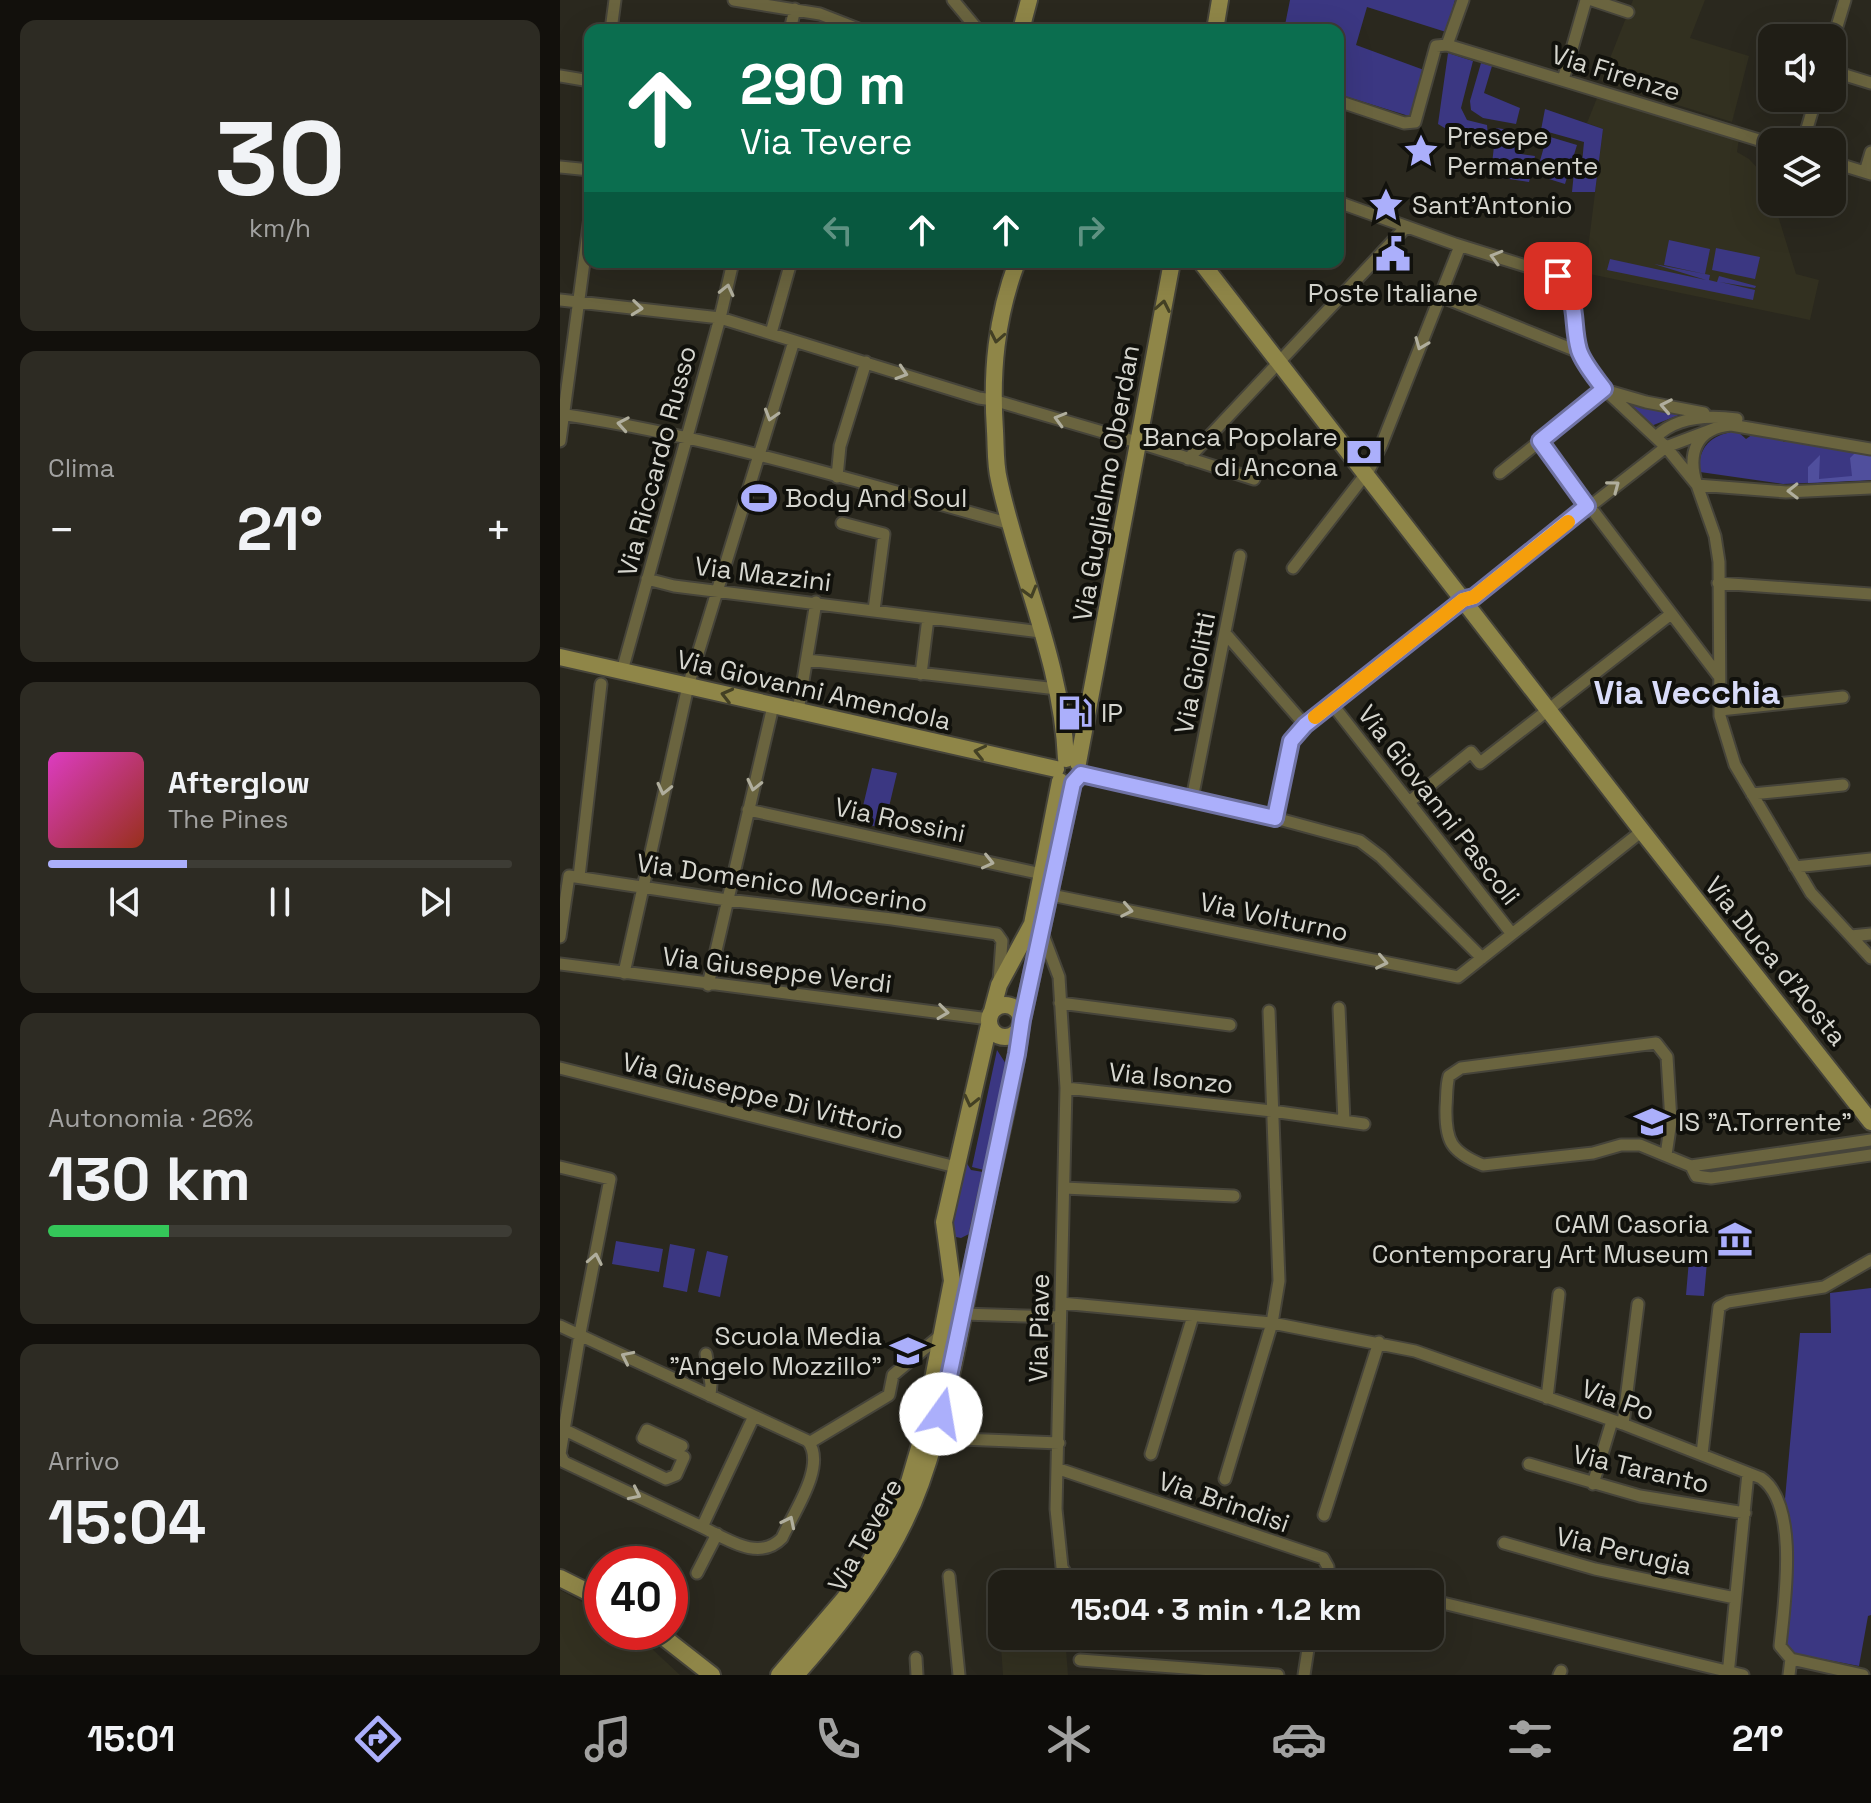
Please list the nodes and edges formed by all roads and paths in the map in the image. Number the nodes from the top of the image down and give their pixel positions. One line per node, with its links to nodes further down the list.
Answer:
1 (615, 0): 11 (street)
2 (734, 0): 9 (street)
3 (953, 0): 14 (street)
4 (1029, 0): 15 (street)
5 (1220, 0): 16 (street)
6 (1463, 0): 18 (street)
7 (1589, 0): 10 (street); 22 (street)
8 (1845, 0): 17 (street)
9 (795, 9): 12 (street); 13 (street)
10 (1628, 12)
11 (612, 24)
12 (791, 24)
13 (846, 24)
14 (973, 24)
15 (1023, 24)
16 (1216, 24)
17 (1838, 24)
18 (1447, 45): 22 (street, Via Firenze); 24 (street)
19 (1846, 75): 23 (street)
20 (560, 76): 21 (street)
21 (584, 80)
22 (1563, 80): 25 (street, Via Firenze)
23 (1871, 83)
24 (1344, 103)
25 (1758, 140)
26 (1871, 152): 30 (street)
27 (1846, 166): 30 (street)
28 (560, 167): 29 (street)
29 (584, 169)
30 (1868, 173)
31 (1344, 204): 32 (street)
32 (1406, 227): 33 (street); 48 (street)
33 (1460, 246): 40 (street); 46 (street, one-way to 33)
34 (584, 263): 42 (street)
35 (732, 268): 43 (street, Via Riccardo Russo, one-way to 35)
36 (789, 268): 44 (street)
37 (1015, 268): 50 (street, one-way to 50)
38 (1171, 268): 57 (street, Via Guglielmo Oberdan, one-way to 38)
39 (1206, 268): 48 (street, Via Duca d'Aosta)
40 (1440, 296): 46 (street); 63 (street, one-way to 63)
41 (560, 300): 42 (street)
42 (579, 302): 43 (street, one-way to 43); 51 (street)
43 (720, 318): 44 (street); 53 (street, Via Riccardo Russo)
44 (771, 333): 45 (street)
45 (794, 341): 47 (street); 60 (street, one-way to 60)
46 (1579, 352): 49 (street)
47 (866, 362): 50 (street, one-way to 50); 64 (street)
48 (1280, 363): 61 (street); 63 (street, Via Duca d'Aosta)
49 (1604, 389): 52 (street, one-way to 49); 54 (street); 56 (street)
50 (993, 400): 57 (street, one-way to 50); 70 (street)
51 (562, 414): 53 (street, one-way to 51); 55 (street)
52 (1727, 422): 54 (street); 58 (street); 59 (street); 66 (street)
53 (686, 437): 60 (street); 73 (street, Via Riccardo Russo)
54 (1656, 437): 59 (street)
55 (560, 441)
56 (1540, 441): 62 (street); 68 (street)
57 (1137, 442): 61 (street); 98 (street, Via Guglielmo Oberdan)
58 (1871, 446)
59 (1666, 447): 66 (street); 68 (street, one-way to 59)
60 (759, 456): 64 (street); 75 (street)
61 (1188, 459): 65 (street)
62 (1500, 473)
63 (1365, 475): 72 (street); 77 (street, Via Duca d'Aosta)
64 (837, 477): 70 (street)
65 (1254, 479)
66 (1697, 485): 67 (street, one-way to 66); 74 (street)
67 (1871, 488)
68 (1587, 506): 77 (street); 80 (street)
69 (842, 523): 79 (street)
70 (1011, 524): 82 (street, one-way to 82)
71 (1240, 556): 83 (street, Via Giolitti)
72 (1293, 568)
73 (647, 579): 75 (street, Via Mazzini); 86 (street, Via Riccardo Russo)
74 (1718, 583): 76 (street); 88 (street)
75 (718, 591): 78 (street, Via Mazzini); 90 (street)
76 (1871, 594)
77 (1463, 600): 93 (street); 95 (street, Via Duca d'Aosta)
78 (816, 602): 79 (street, Via Mazzini); 85 (street)
79 (874, 610): 81 (street, Via Mazzini)
80 (1671, 614): 88 (street); 95 (street)
81 (928, 618): 82 (street, Via Mazzini); 87 (street)
82 (1041, 632): 91 (street)
83 (1225, 633): 99 (street); 104 (street, Via Giolitti)
84 (560, 657): 86 (street, Via Giovanni Amendola)
85 (807, 660): 87 (street); 97 (street)
86 (622, 671): 90 (street, Via Giovanni Amendola)
87 (921, 674): 91 (street)
88 (1718, 675): 96 (street)
89 (601, 684): 112 (street)
90 (688, 686): 94 (street, Via Giovanni Amendola, one-way to 90); 113 (street, one-way to 113)
91 (1057, 689): 100 (street)
92 (1843, 697): 96 (street)
93 (1332, 704): 99 (street); 105 (street, Via Giovanni Pascoli)
94 (773, 706): 97 (street, Via Giovanni Amendola); 106 (street, one-way to 106)
95 (1547, 709): 105 (street); 108 (street, Via Duca d'Aosta)
96 (1720, 710): 103 (street)
97 (798, 711): 101 (street, Via Giovanni Amendola, one-way to 97)
98 (1086, 720): 100 (street); 101 (street, Via Guglielmo Oberdan)
99 (1305, 725): 107 (street)
100 (1065, 728): 101 (street)
101 (1069, 772): 104 (street, Via Giovanni Amendola); 111 (street); 114 (street, Via Tevere)
102 (1843, 785): 103 (street)
103 (1752, 794): 110 (street)
104 (1192, 799): 107 (street, Via Giovanni Amendola)
105 (1409, 802): 117 (street, Via Giovanni Pascoli)
106 (748, 810): 111 (street, Via Rossini, one-way to 111); 115 (street)
107 (1275, 818): 121 (street, Via Giovanni Amendola)
108 (1642, 831): 117 (street, Via Volturno); 137 (street, Via Duca d'Aosta)
109 (1871, 859): 110 (street)
110 (1795, 867): 119 (street)
111 (1042, 874): 126 (street)
112 (579, 877): 113 (street, Via Domenico Mocerino); 120 (street)
113 (642, 887): 115 (street, Via Domenico Mocerino); 124 (street)
114 (1051, 895): 116 (street, Via Tevere); 121 (street, Via Volturno, one-way to 121)
115 (727, 900): 125 (street); 126 (street, Via Domenico Mocerino)
116 (1042, 932): 127 (street, Via Piave); 131 (street, Via Tevere)
117 (1512, 934): 121 (street, Via Volturno)
118 (1871, 934): 119 (street)
119 (1851, 936): 122 (street)
120 (560, 937)
121 (1482, 958)
122 (1871, 958)
123 (560, 964): 124 (street, Via Giuseppe Verdi)
124 (624, 973): 125 (street, Via Giuseppe Verdi)
125 (708, 985): 130 (street, Via Giuseppe Verdi, one-way to 130)
126 (999, 985): 130 (street)
127 (1060, 1003): 132 (street); 134 (street, Via Piave)
128 (1339, 1008): 136 (street)
129 (1269, 1011): 135 (street, Via Isonzo)
130 (990, 1018): 131 (street); 131 (street); 144 (street, one-way to 144)
131 (1021, 1023): 148 (street, Via Tevere)
132 (1230, 1025)
133 (560, 1068): 144 (street, Via Giuseppe Di Vittorio)
134 (1066, 1088): 135 (street, Via Isonzo); 145 (street, Via Piave)
135 (1272, 1111): 136 (street, Via Isonzo); 156 (street, Via Isonzo)
136 (1344, 1121): 138 (street, Via Isonzo)
137 (1871, 1122)
138 (1364, 1124)
139 (1871, 1140): 142 (street)
140 (1666, 1155): 140 (street); 142 (street)
141 (1871, 1155): 142 (street)
142 (1691, 1166)
143 (560, 1167): 159 (street, one-way to 143)
144 (956, 1167): 147 (street)
145 (1064, 1188): 146 (street); 151 (street, Via Piave)
146 (1234, 1196)
147 (944, 1234): 148 (street); 158 (street)
148 (978, 1241): 153 (street, Via Tevere)
149 (1871, 1260): 172 (street)
150 (1559, 1294): 163 (street)
151 (1061, 1303): 154 (street, Via Po); 155 (street, Via Piave)
152 (1638, 1304): 165 (street)
153 (963, 1314): 155 (street); 167 (street, Via Tevere)
154 (1193, 1316): 156 (street, Via Po); 171 (street)
155 (1060, 1317): 169 (street, Via Piave)
156 (1272, 1323): 160 (street, Via Po); 177 (street)
157 (560, 1326): 159 (street)
158 (942, 1335): 168 (street); 201 (street)
159 (580, 1336): 162 (street, one-way to 159); 166 (street)
160 (1379, 1342): 163 (street, Via Po); 180 (street)
161 (706, 1354): 162 (street)
162 (710, 1396): 164 (street)
163 (1547, 1398): 165 (street, Via Po)
164 (754, 1416): 168 (street); 181 (street)
165 (1617, 1422): 172 (street, Via Po); 178 (street)
166 (565, 1430): 170 (street); 173 (street)
167 (936, 1438): 169 (street); 202 (street, Via Tevere)
168 (809, 1443): 182 (street, one-way to 168)
169 (1059, 1443): 175 (street, Via Piave)
170 (682, 1446)
171 (1151, 1454)
172 (1702, 1454): 176 (street, Via Po)
173 (561, 1457): 181 (street, one-way to 181)
174 (1529, 1464): 178 (street, Via Taranto)
175 (1059, 1469): 184 (street, Via Piave); 185 (street, Via Brindisi)
176 (1748, 1473): 179 (street); 196 (street, Via Po)
177 (1225, 1479)
178 (1593, 1484): 179 (street, Via Taranto)
179 (1745, 1513): 190 (street)
180 (1324, 1515)
181 (702, 1527): 182 (street)
182 (717, 1534): 186 (street)
183 (1504, 1543): 190 (street, Via Perugia)
184 (1064, 1570)
185 (1327, 1570)
186 (697, 1573)
187 (949, 1576): 204 (street)
188 (560, 1578): 189 (street)
189 (584, 1590)
190 (1735, 1598): 198 (street)
191 (1444, 1603): 198 (street)
192 (676, 1650): 199 (street)
193 (678, 1650): 200 (street)
194 (1308, 1650): 206 (street)
195 (916, 1658): 203 (street)
196 (1791, 1659): 208 (street); 209 (street)
197 (1080, 1660): 205 (street)
198 (1728, 1673): 207 (street)
199 (697, 1675)
200 (712, 1675)
201 (779, 1675)
202 (796, 1675)
203 (917, 1675)
204 (959, 1675)
205 (1278, 1675)
206 (1304, 1675)
207 (1743, 1675)
208 (1789, 1675)
209 (1857, 1675): 210 (street)
210 (1863, 1675)

